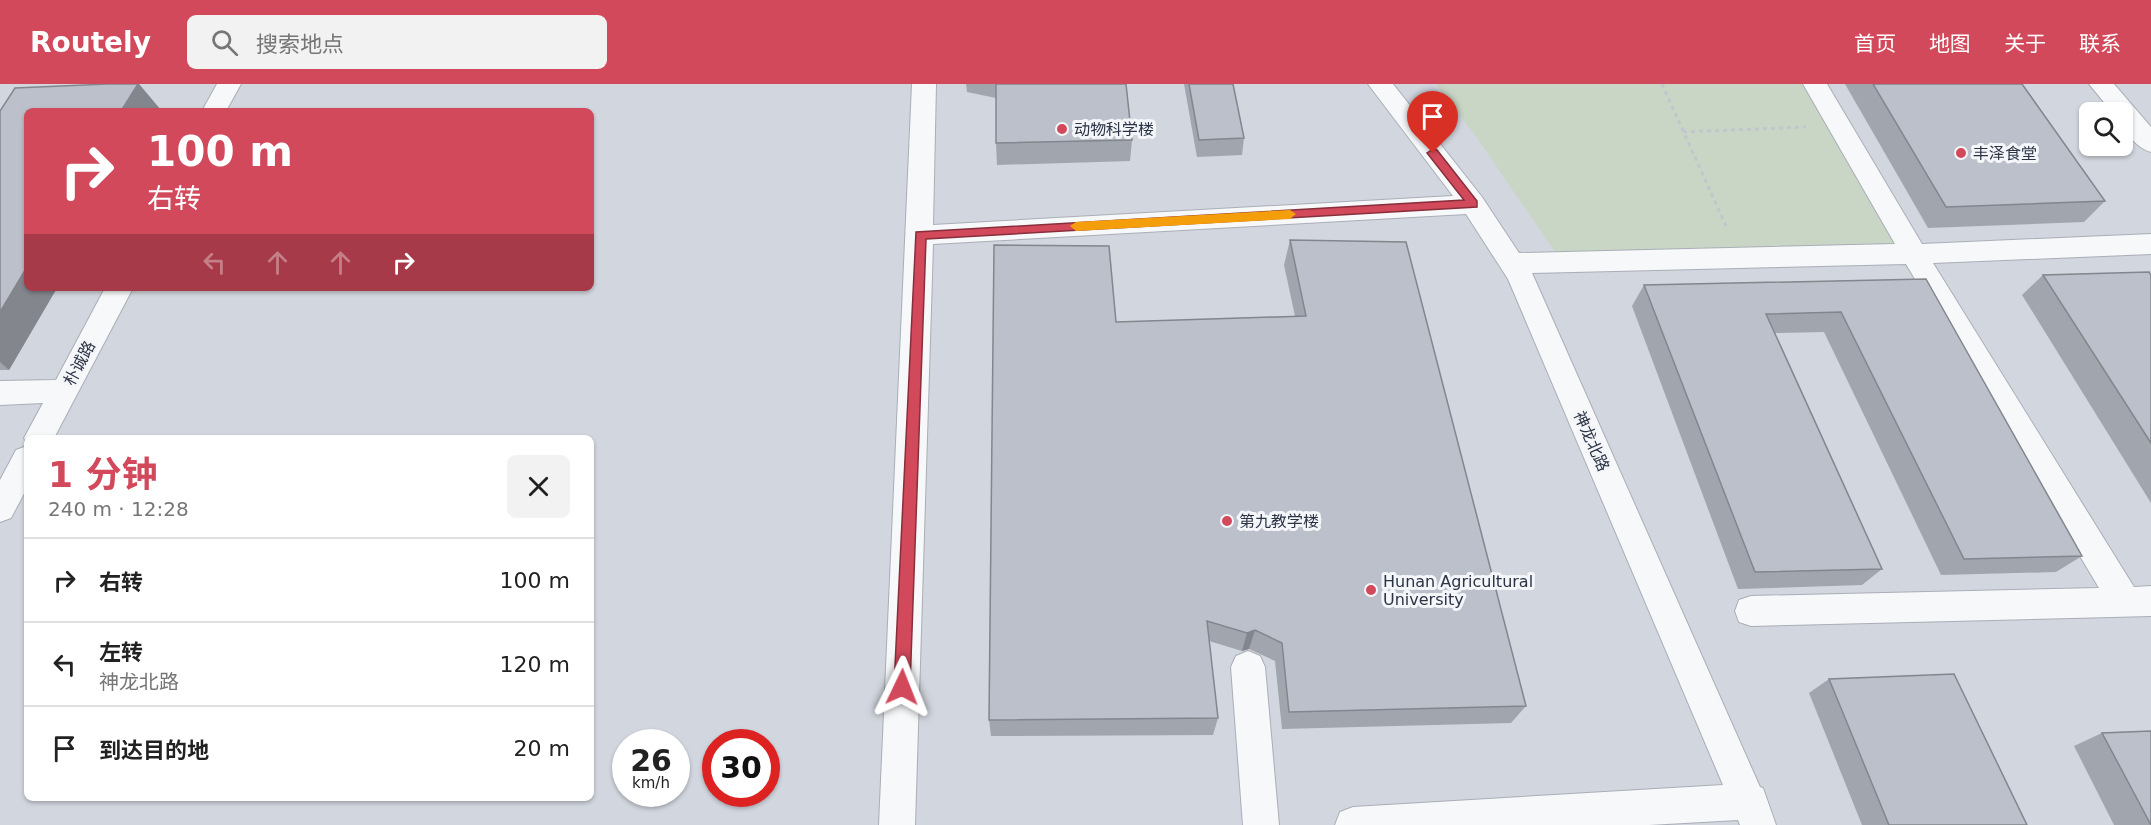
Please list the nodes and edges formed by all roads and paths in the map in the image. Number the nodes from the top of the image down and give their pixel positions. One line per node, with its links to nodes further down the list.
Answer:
1 (229, 84): 7 (street)
2 (924, 84): 12 (street)
3 (1380, 84): 11 (street, 神龙北路)
4 (1662, 84): 9 (path)
5 (1815, 84): 8 (street)
6 (2101, 84): 10 (street)
7 (216, 108)
8 (1840, 126): 9 (path); 14 (street)
9 (1683, 132): 15 (path)
10 (2149, 138)
11 (1473, 204): 12 (street); 16 (street, 神龙北路)
12 (920, 235): 27 (street)
13 (2151, 244): 14 (street)
14 (1914, 254): 15 (street); 23 (street)
15 (1741, 258): 16 (street)
16 (1512, 263): 26 (street, 神龙北路)
17 (117, 291): 18 (street, 朴诚路)
18 (64, 392): 19 (street); 20 (street, 朴诚路)
19 (0, 393)
20 (41, 435)
21 (24, 465): 22 (street)
22 (0, 509)
23 (2138, 601): 24 (street)
24 (1751, 611)
25 (1248, 667): 28 (street)
26 (1754, 813): 29 (street)
27 (897, 825)
28 (1262, 825)
29 (1353, 825)

